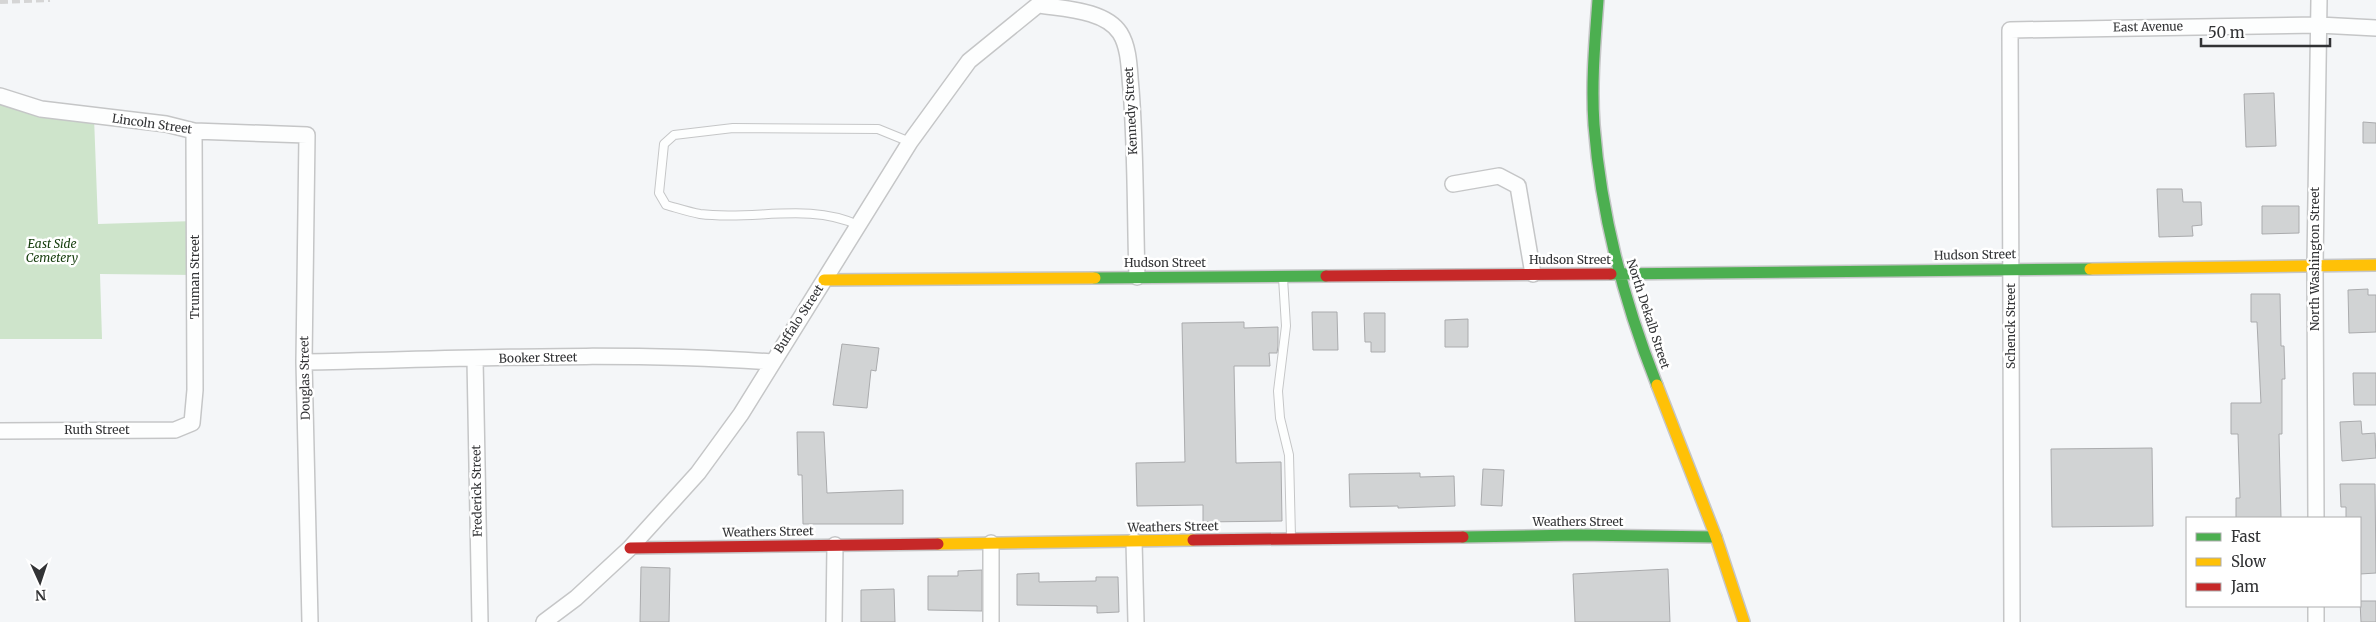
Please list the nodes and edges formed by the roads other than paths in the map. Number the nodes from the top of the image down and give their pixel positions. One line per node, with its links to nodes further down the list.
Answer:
1 (1598, 0): 17 (street, North Dekalb Street)
2 (2319, 0): 4 (street, North Washington Street)
3 (1042, 2): 10 (street, Buffalo Street); 19 (street, Kennedy Street)
4 (2319, 25): 5 (street, East Avenue); 6 (street, East Avenue); 13 (street, North Washington Street)
5 (2376, 28)
6 (2010, 30): 15 (street, Schenck Street)
7 (0, 96): 8 (street, Lincoln Street)
8 (194, 131): 9 (street, Lincoln Street); 24 (street, Truman Street)
9 (307, 135): 22 (street, Douglas Street)
10 (910, 142): 12 (street, Buffalo Street); 12 (lane)
11 (1453, 184): 16 (street)
12 (858, 225): 20 (street, Buffalo Street)
13 (2314, 265): 14 (street, Hudson Street); 15 (street, Hudson Street); 26 (street, North Washington Street)
14 (2376, 265)
15 (2011, 269): 17 (street, Hudson Street); 41 (street, Schenck Street)
16 (1533, 274): 17 (street, Hudson Street); 18 (street, Hudson Street)
17 (1618, 274): 27 (street, North Dekalb Street)
18 (1283, 276): 19 (street, Hudson Street); 28 (lane)
19 (1137, 277): 20 (street, Hudson Street)
20 (824, 280): 23 (street, Buffalo Street)
21 (474, 359): 22 (street, Booker Street); 23 (street, Booker Street); 35 (street, Frederick Street)
22 (304, 362): 34 (street, Douglas Street)
23 (771, 362): 32 (street, Buffalo Street)
24 (192, 423): 25 (street, Ruth Street)
25 (0, 431)
26 (2316, 517)
27 (1716, 537): 28 (street, Weathers Street); 40 (street, North Dekalb Street)
28 (1291, 539): 29 (street, Weathers Street)
29 (1134, 541): 30 (street, Weathers Street); 39 (street)
30 (991, 543): 31 (street, Weathers Street); 38 (street)
31 (835, 545): 32 (street, Weathers Street); 37 (street)
32 (630, 548): 36 (street, Buffalo Street)
33 (2316, 607): 42 (street)
34 (310, 622)
35 (480, 622)
36 (544, 622)
37 (834, 622)
38 (991, 622)
39 (1136, 622)
40 (1744, 622)
41 (2012, 622)
42 (2316, 622)

